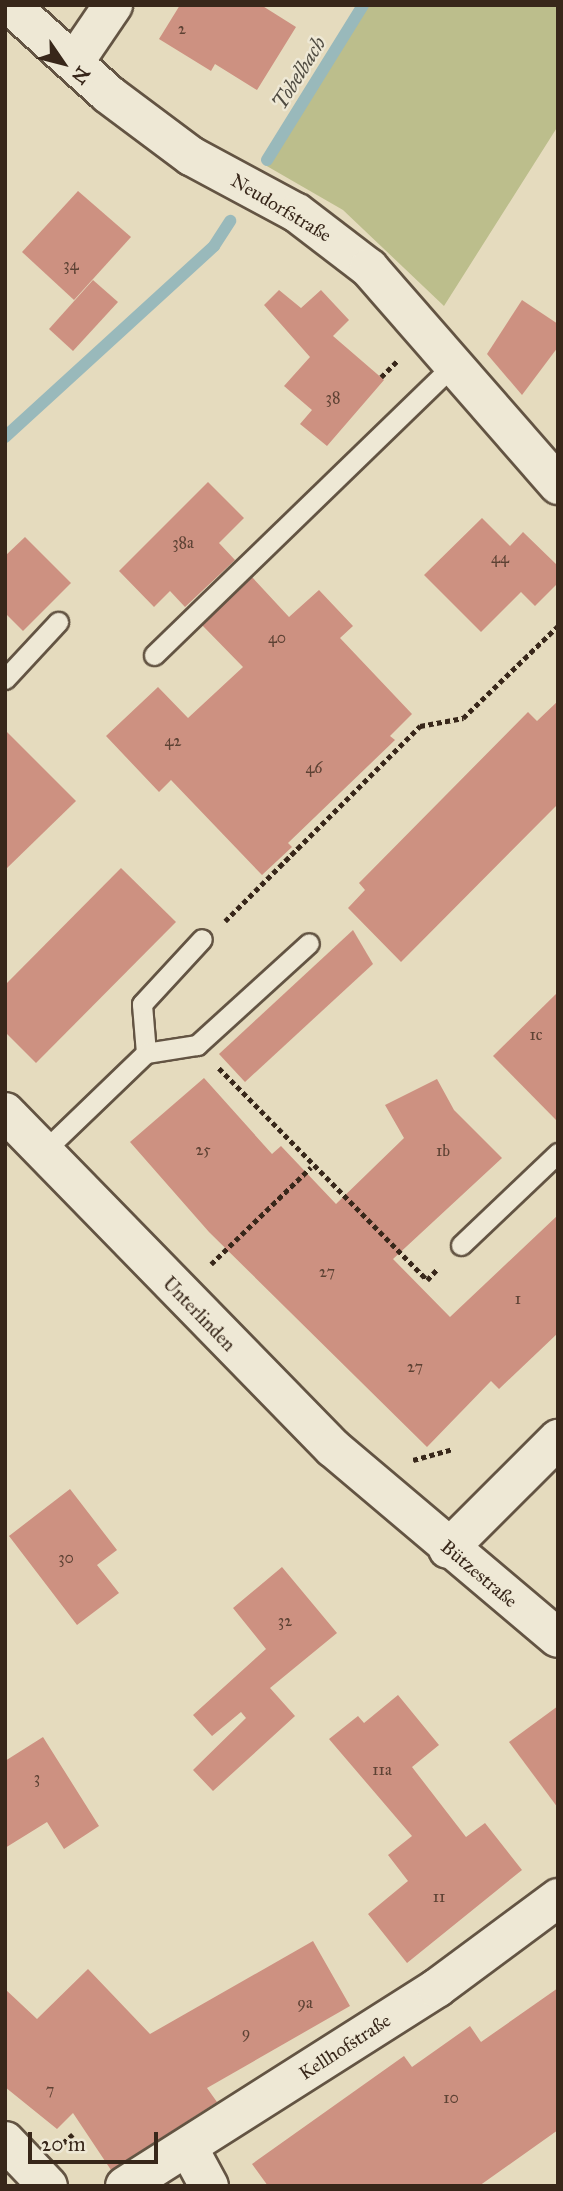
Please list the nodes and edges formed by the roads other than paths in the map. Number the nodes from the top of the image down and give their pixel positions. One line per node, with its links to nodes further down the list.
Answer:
1 (10, 5): 3 (street, Neudorfstraße)
2 (113, 5): 3 (street)
3 (75, 61): 4 (street, Neudorfstraße)
4 (455, 363): 5 (street, Neudorfstraße); 7 (lane)
5 (555, 476)
6 (58, 622): 8 (lane)
7 (153, 654)
8 (5, 679)
9 (208, 932): 11 (lane)
10 (309, 943): 11 (lane)
11 (146, 1053): 13 (lane)
12 (5, 1112): 13 (street, Unterlinden)
13 (43, 1152): 17 (street, Unterlinden)
14 (558, 1153): 15 (lane)
15 (461, 1245)
16 (558, 1439): 18 (street)
17 (400, 1509): 18 (street, Bützestraße)
18 (448, 1549): 19 (street, Bützestraße)
19 (558, 1638)
20 (558, 1898): 22 (street, Kellhofstraße)
21 (5, 2141): 23 (street)
22 (189, 2149): 24 (street, Kellhofstraße); 25 (street)
23 (48, 2186)
24 (125, 2186)
25 (209, 2186)

